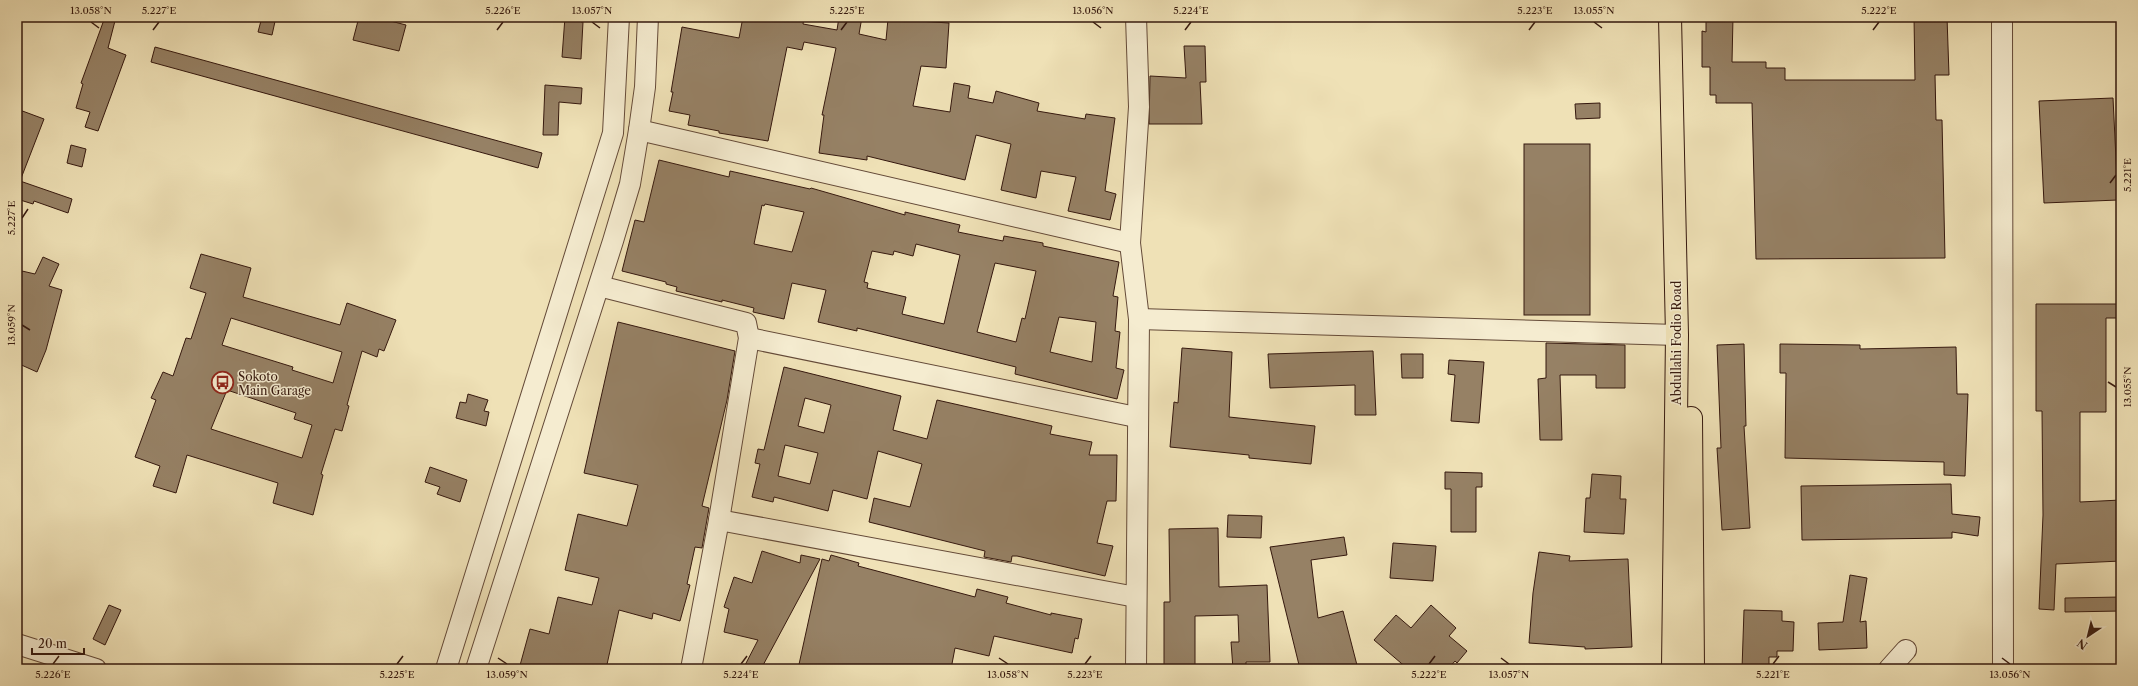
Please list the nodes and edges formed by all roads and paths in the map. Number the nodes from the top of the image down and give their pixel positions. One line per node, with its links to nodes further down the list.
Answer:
1 (619, 17): 19 (street)
2 (648, 17): 7 (street)
3 (1136, 17): 8 (street)
4 (1670, 17): 11 (main road, Abdullahi Fodio Road)
5 (1686, 17): 24 (main road, Abdullahi Fodio Road)
6 (2002, 17): 26 (street)
7 (639, 130): 8 (street); 9 (street)
8 (1130, 243): 10 (street)
9 (599, 286): 12 (street); 20 (street)
10 (1139, 319): 11 (street); 13 (street)
11 (1677, 335): 23 (main road, Abdullahi Fodio Road)
12 (749, 338): 13 (street); 14 (street)
13 (1136, 417): 15 (street)
14 (719, 520): 15 (street); 21 (street)
15 (1136, 597): 22 (street)
16 (17, 644): 18 (street)
17 (1906, 650): 25 (street)
18 (96, 669)
19 (446, 669)
20 (476, 669)
21 (692, 669)
22 (1136, 669)
23 (1673, 669)
24 (1693, 669)
25 (1888, 669)
26 (2003, 669)

